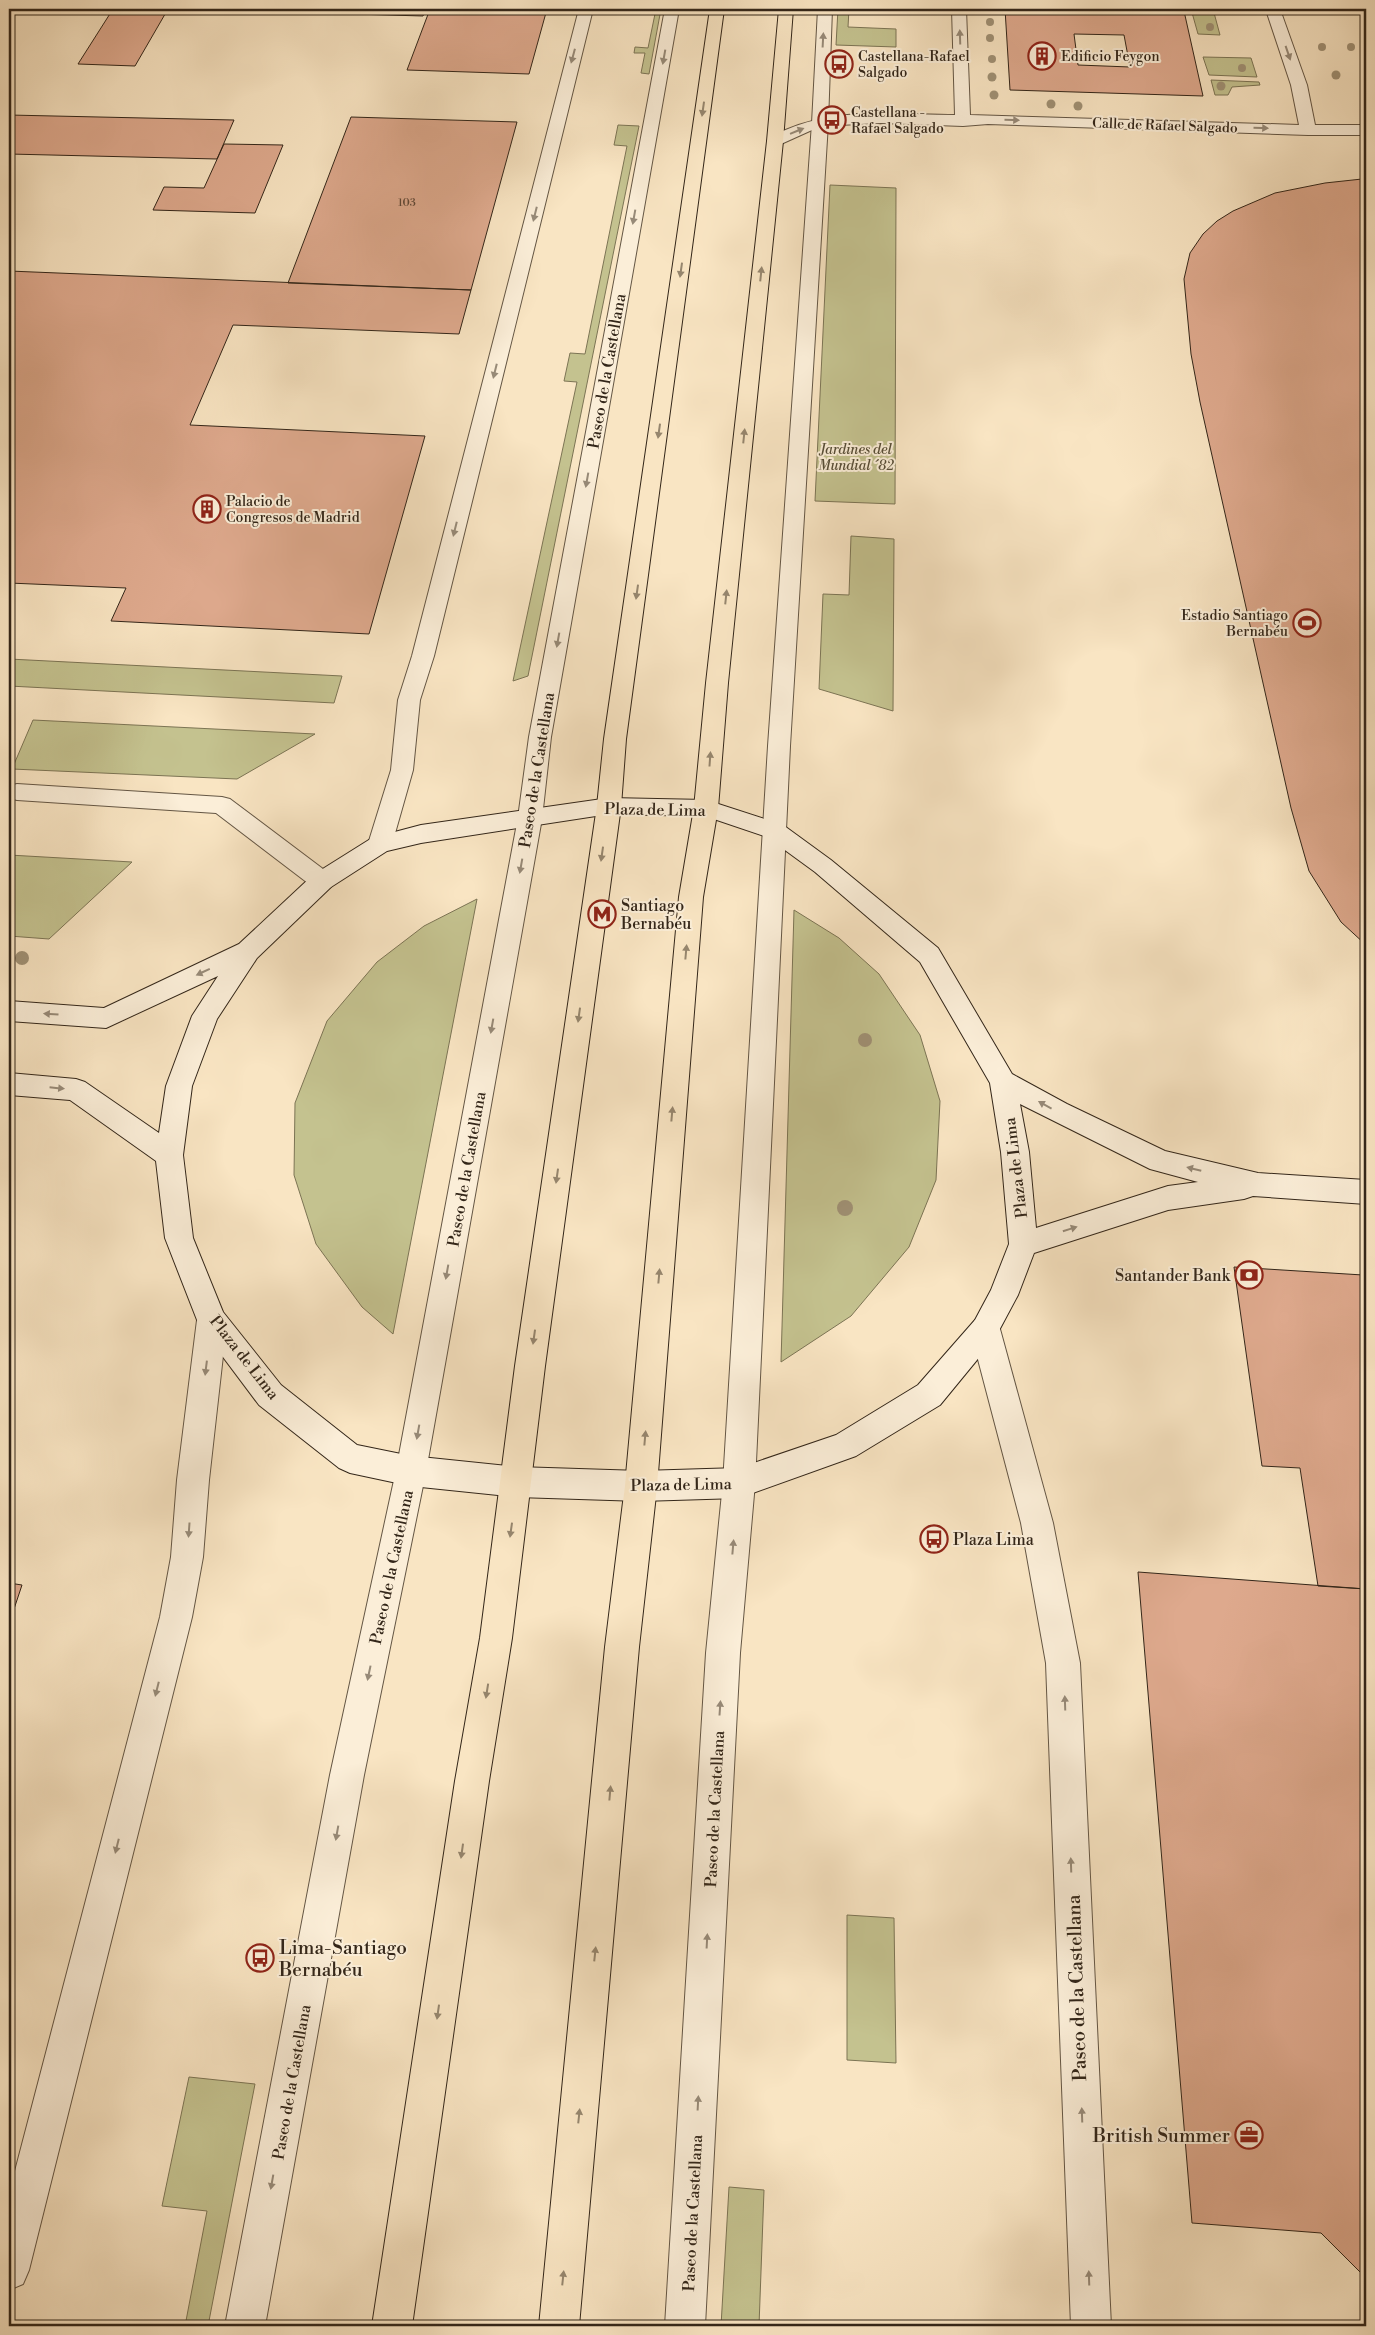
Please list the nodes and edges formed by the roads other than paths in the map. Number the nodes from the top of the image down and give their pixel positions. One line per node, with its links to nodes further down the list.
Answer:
1 (586, 9): 18 (street, one-way to 18)
2 (672, 9): 16 (street, Paseo de la Castellana, one-way to 16)
3 (717, 9): 14 (highway, one-way to 14)
4 (786, 9): 12 (highway)
5 (825, 9): 9 (street, Paseo de la Castellana, one-way to 5)
6 (959, 9): 8 (street, one-way to 6)
7 (1276, 9): 10 (street, one-way to 10)
8 (963, 121): 9 (street); 10 (street, Calle de Rafael Salgado, one-way to 10)
9 (820, 124): 12 (street, one-way to 9); 17 (street, Paseo de la Castellana)
10 (1308, 130): 11 (street, Calle de Rafael Salgado)
11 (1366, 130)
12 (775, 140): 15 (highway, one-way to 12)
13 (17, 792): 19 (street)
14 (609, 806): 15 (street, Plaza de Lima); 16 (street, Plaza de Lima); 31 (highway, one-way to 31)
15 (706, 808): 17 (street, Plaza de Lima); 33 (highway, one-way to 15)
16 (530, 818): 18 (street, Plaza de Lima); 30 (street, Paseo de la Castellana, one-way to 30)
17 (775, 831): 22 (street, Plaza de Lima); 32 (street, Paseo de la Castellana)
18 (380, 844): 19 (street, Plaza de Lima)
19 (322, 881): 20 (street, Plaza de Lima)
20 (248, 951): 21 (street, one-way to 21); 24 (street, Plaza de Lima)
21 (9, 1011)
22 (1002, 1082): 25 (street, one-way to 22); 27 (street, Plaza de Lima)
23 (9, 1084): 24 (street, one-way to 24)
24 (170, 1155): 28 (street, Plaza de Lima)
25 (1258, 1185): 26 (street); 27 (street, one-way to 25)
26 (1366, 1192)
27 (1023, 1244): 29 (street, Plaza de Lima)
28 (212, 1320): 30 (street, Plaza de Lima); 34 (street, one-way to 34)
29 (985, 1328): 32 (street, Plaza de Lima); 39 (street, Paseo de la Castellana, one-way to 29)
30 (411, 1471): 31 (street, Plaza de Lima); 35 (street, Paseo de la Castellana, one-way to 35)
31 (517, 1482): 33 (street, Plaza de Lima); 36 (highway, one-way to 36)
32 (739, 1483): 33 (street, Plaza de Lima); 38 (street, Paseo de la Castellana, one-way to 32)
33 (640, 1486): 37 (highway, one-way to 33)
34 (9, 2270)
35 (246, 2326)
36 (392, 2326)
37 (559, 2326)
38 (685, 2326)
39 (1090, 2326)

